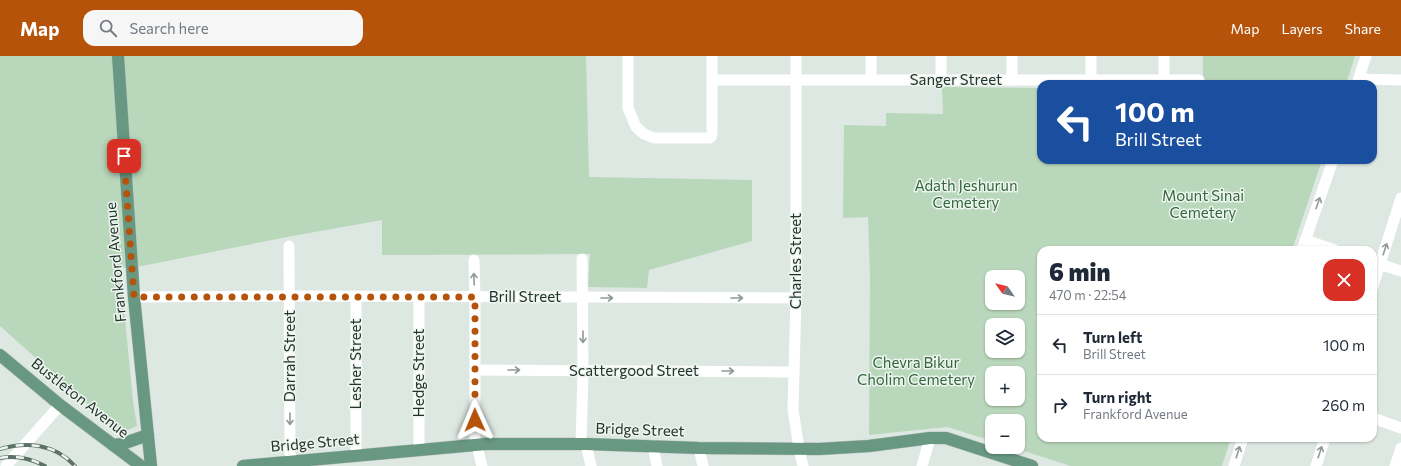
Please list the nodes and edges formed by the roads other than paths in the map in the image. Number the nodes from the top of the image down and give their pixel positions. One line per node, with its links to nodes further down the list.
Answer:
1 (118, 56): 32 (main road, Frankford Avenue)
2 (628, 56): 13 (street)
3 (712, 56): 13 (street)
4 (796, 56): 14 (street, Charles Street)
5 (871, 56): 15 (street)
6 (941, 56): 16 (street)
7 (1012, 56): 17 (street)
8 (1091, 56): 11 (street)
9 (1164, 56): 12 (street)
10 (1366, 56): 19 (street)
11 (1091, 79): 12 (street, Sanger Street); 17 (street, Sanger Street)
12 (1164, 79): 18 (street, Sanger Street)
13 (712, 80): 14 (street, Sanger Street)
14 (796, 80): 15 (street, Sanger Street); 37 (street, Charles Street)
15 (871, 80): 16 (street, Sanger Street)
16 (941, 80): 17 (street, Sanger Street)
17 (1012, 80)
18 (1199, 80)
19 (1359, 80)
20 (1401, 80): 21 (street)
21 (1377, 81)
22 (1332, 164): 24 (street, one-way to 22)
23 (1401, 198): 28 (street, one-way to 23)
24 (1304, 245)
25 (289, 246): 31 (street, Darrah Street)
26 (582, 259): 36 (street)
27 (474, 260): 35 (street, one-way to 27)
28 (1377, 261)
29 (1377, 264): 30 (street)
30 (1401, 271)
31 (290, 296): 32 (street, Brill Street); 33 (street, Brill Street); 59 (street, Darrah Street, one-way to 59)
32 (134, 297): 45 (main road, Frankford Avenue)
33 (356, 297): 34 (street, Brill Street); 57 (street, Lesher Street)
34 (419, 297): 35 (street, Brill Street); 55 (street, Hedge Street)
35 (475, 297): 36 (street, Brill Street); 39 (street)
36 (583, 298): 37 (street, Brill Street, one-way to 37); 40 (street, one-way to 40)
37 (796, 298): 41 (street, Charles Street)
38 (0, 355): 42 (main road, Bustleton Avenue)
39 (475, 370): 40 (street, Scattergood Street, one-way to 40); 49 (street)
40 (583, 370): 41 (street, Scattergood Street, one-way to 41); 50 (street)
41 (794, 372): 56 (street, Charles Street)
42 (60, 405): 51 (main road, Bustleton Avenue); 60 (street)
43 (1377, 419): 44 (street)
44 (1401, 428)
45 (148, 435): 51 (main road); 62 (main road, Frankford Avenue)
46 (930, 438): 56 (main road, Bridge Street); 58 (main road, Bridge Street); 69 (street)
47 (1242, 442): 71 (street, one-way to 47)
48 (1324, 442): 72 (street, one-way to 48)
49 (476, 444): 50 (main road, Bridge Street); 55 (main road, Bridge Street); 64 (street)
50 (584, 444): 52 (main road, Bridge Street); 65 (street)
51 (113, 445): 61 (main road, Bustleton Avenue)
52 (653, 446): 53 (main road, Bridge Street); 66 (street)
53 (698, 448): 56 (main road, Bridge Street); 67 (street)
54 (1401, 448): 73 (street)
55 (419, 449): 57 (main road, Bridge Street)
56 (799, 449): 68 (street, Charles Street)
57 (356, 456): 59 (main road, Bridge Street)
58 (1012, 463): 70 (main road, Bridge Street)
59 (292, 464): 63 (main road, Bridge Street)
60 (6, 466)
61 (140, 466)
62 (151, 466)
63 (243, 466)
64 (482, 466)
65 (591, 466)
66 (657, 466)
67 (703, 466)
68 (803, 466)
69 (922, 466)
70 (1032, 466)
71 (1234, 466)
72 (1316, 466)
73 (1395, 466)

